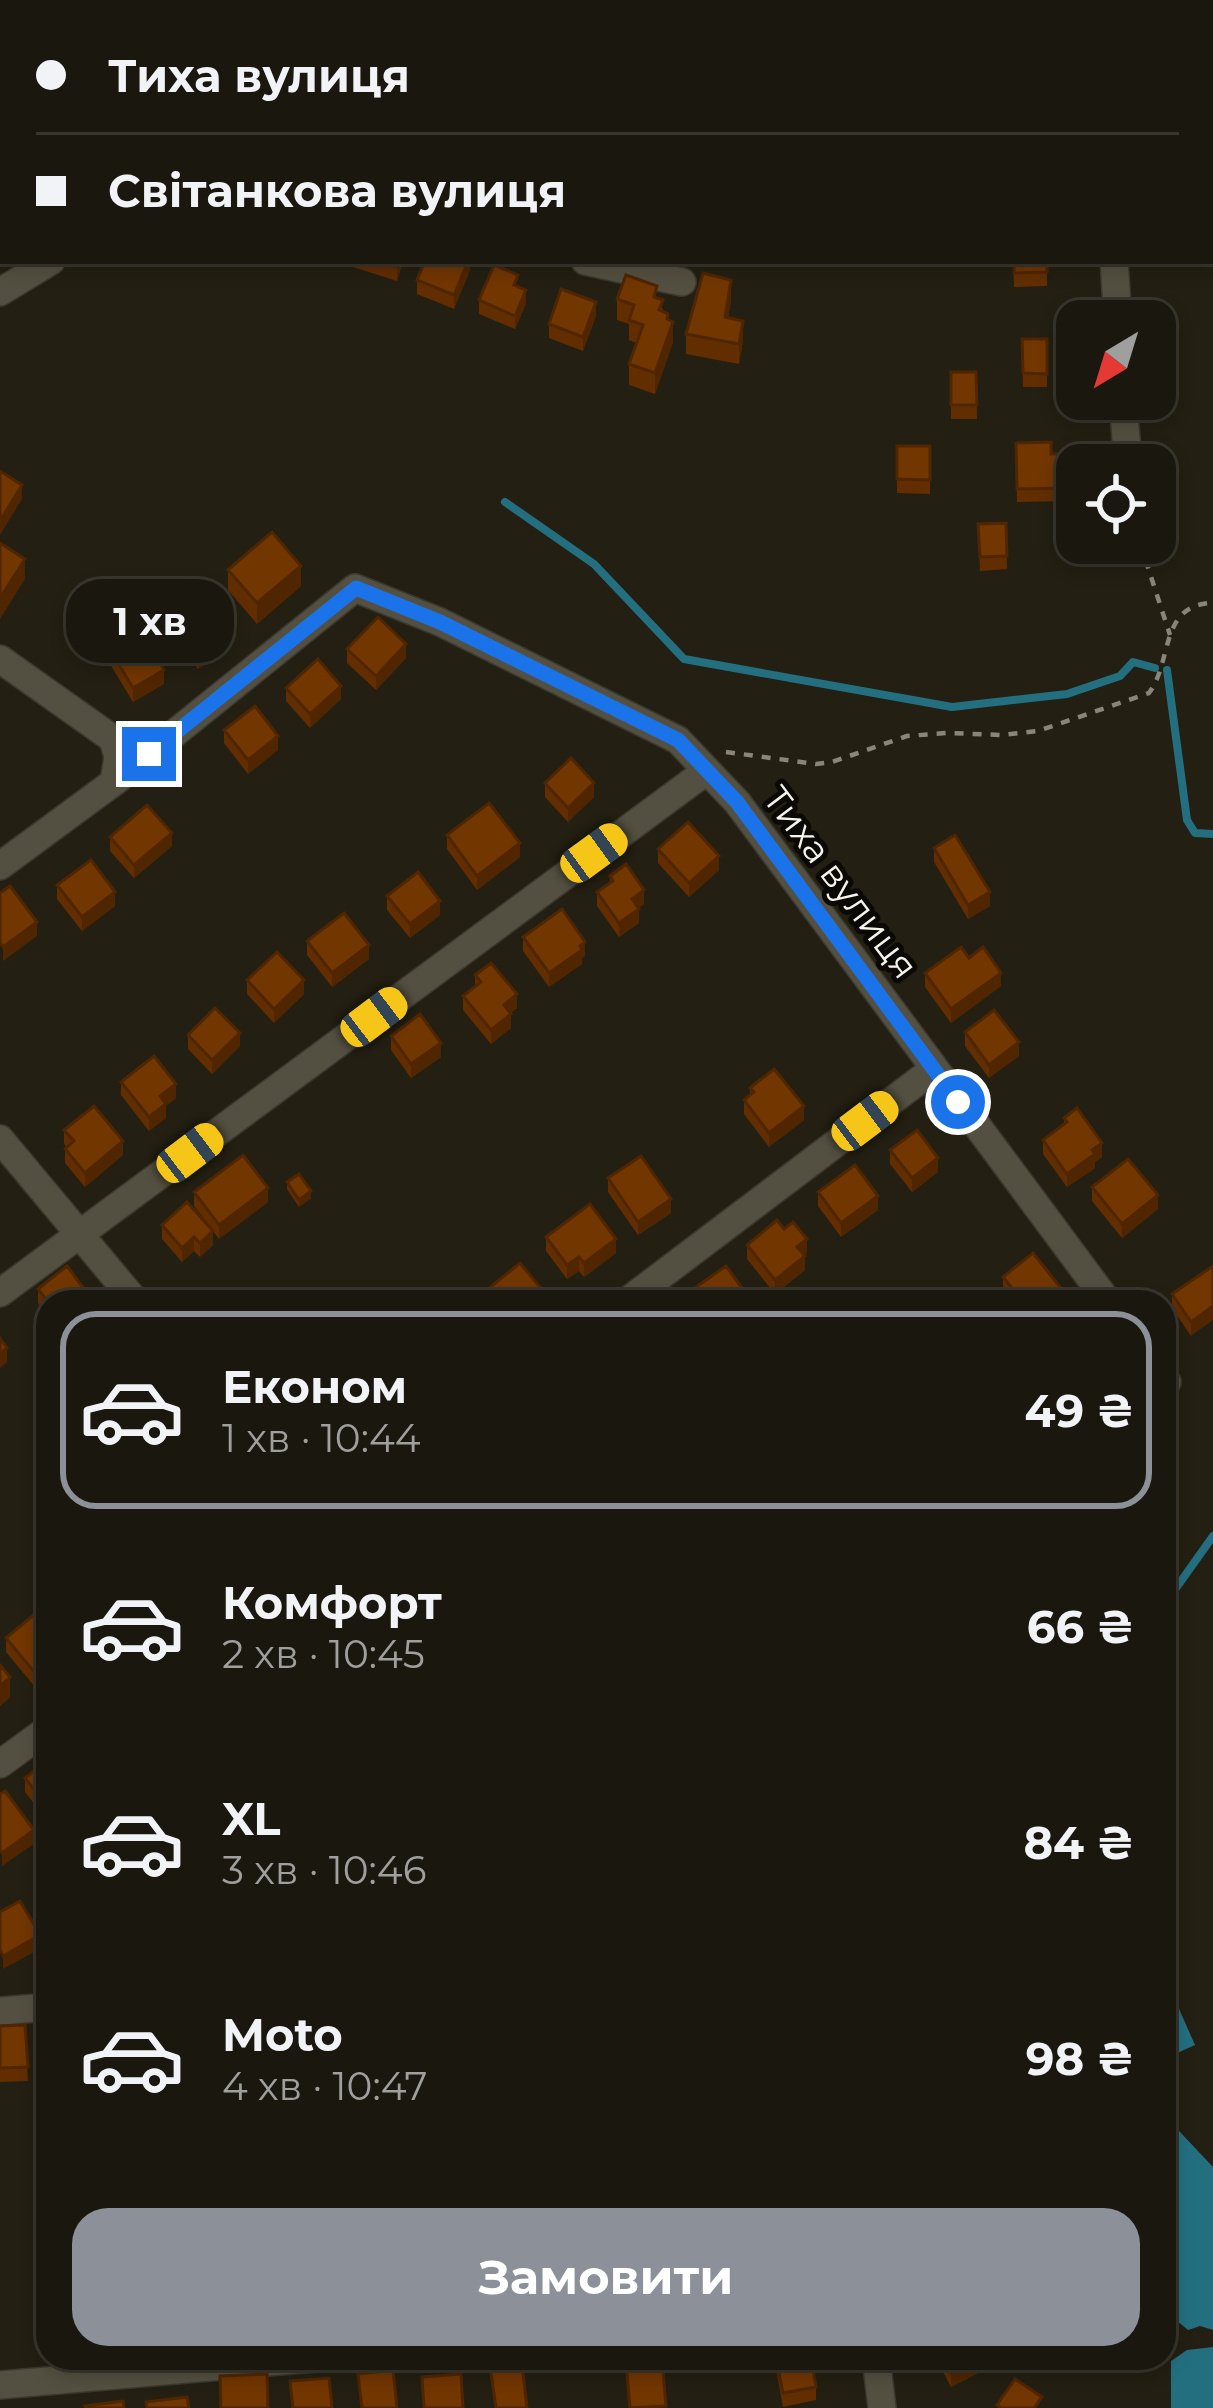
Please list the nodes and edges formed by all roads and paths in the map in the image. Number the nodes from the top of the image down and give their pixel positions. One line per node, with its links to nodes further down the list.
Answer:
1 (46, 264): 5 (street)
2 (599, 264): 4 (street)
3 (1114, 264): 6 (street)
4 (682, 282)
5 (0, 292)
6 (1117, 300)
7 (1147, 564): 9 (path)
8 (1213, 603): 9 (path)
9 (1170, 635): 11 (path)
10 (0, 659): 12 (street)
11 (705, 772): 12 (street, Тиха вулиця); 14 (street, Тиха вулиця); 16 (street)
12 (114, 782): 13 (street)
13 (0, 866)
14 (934, 1070): 18 (street); 19 (street, Тиха вулиця)
15 (0, 1139): 16 (street)
16 (80, 1234): 17 (street); 20 (street)
17 (126, 1290)
18 (642, 1290)
19 (1099, 1290)
20 (0, 1293)
21 (36, 1738): 22 (street)
22 (0, 1764)
23 (36, 2008): 24 (street)
24 (0, 2011)
25 (181, 2370): 27 (street)
26 (877, 2370): 28 (street)
27 (0, 2386)
28 (882, 2408)

